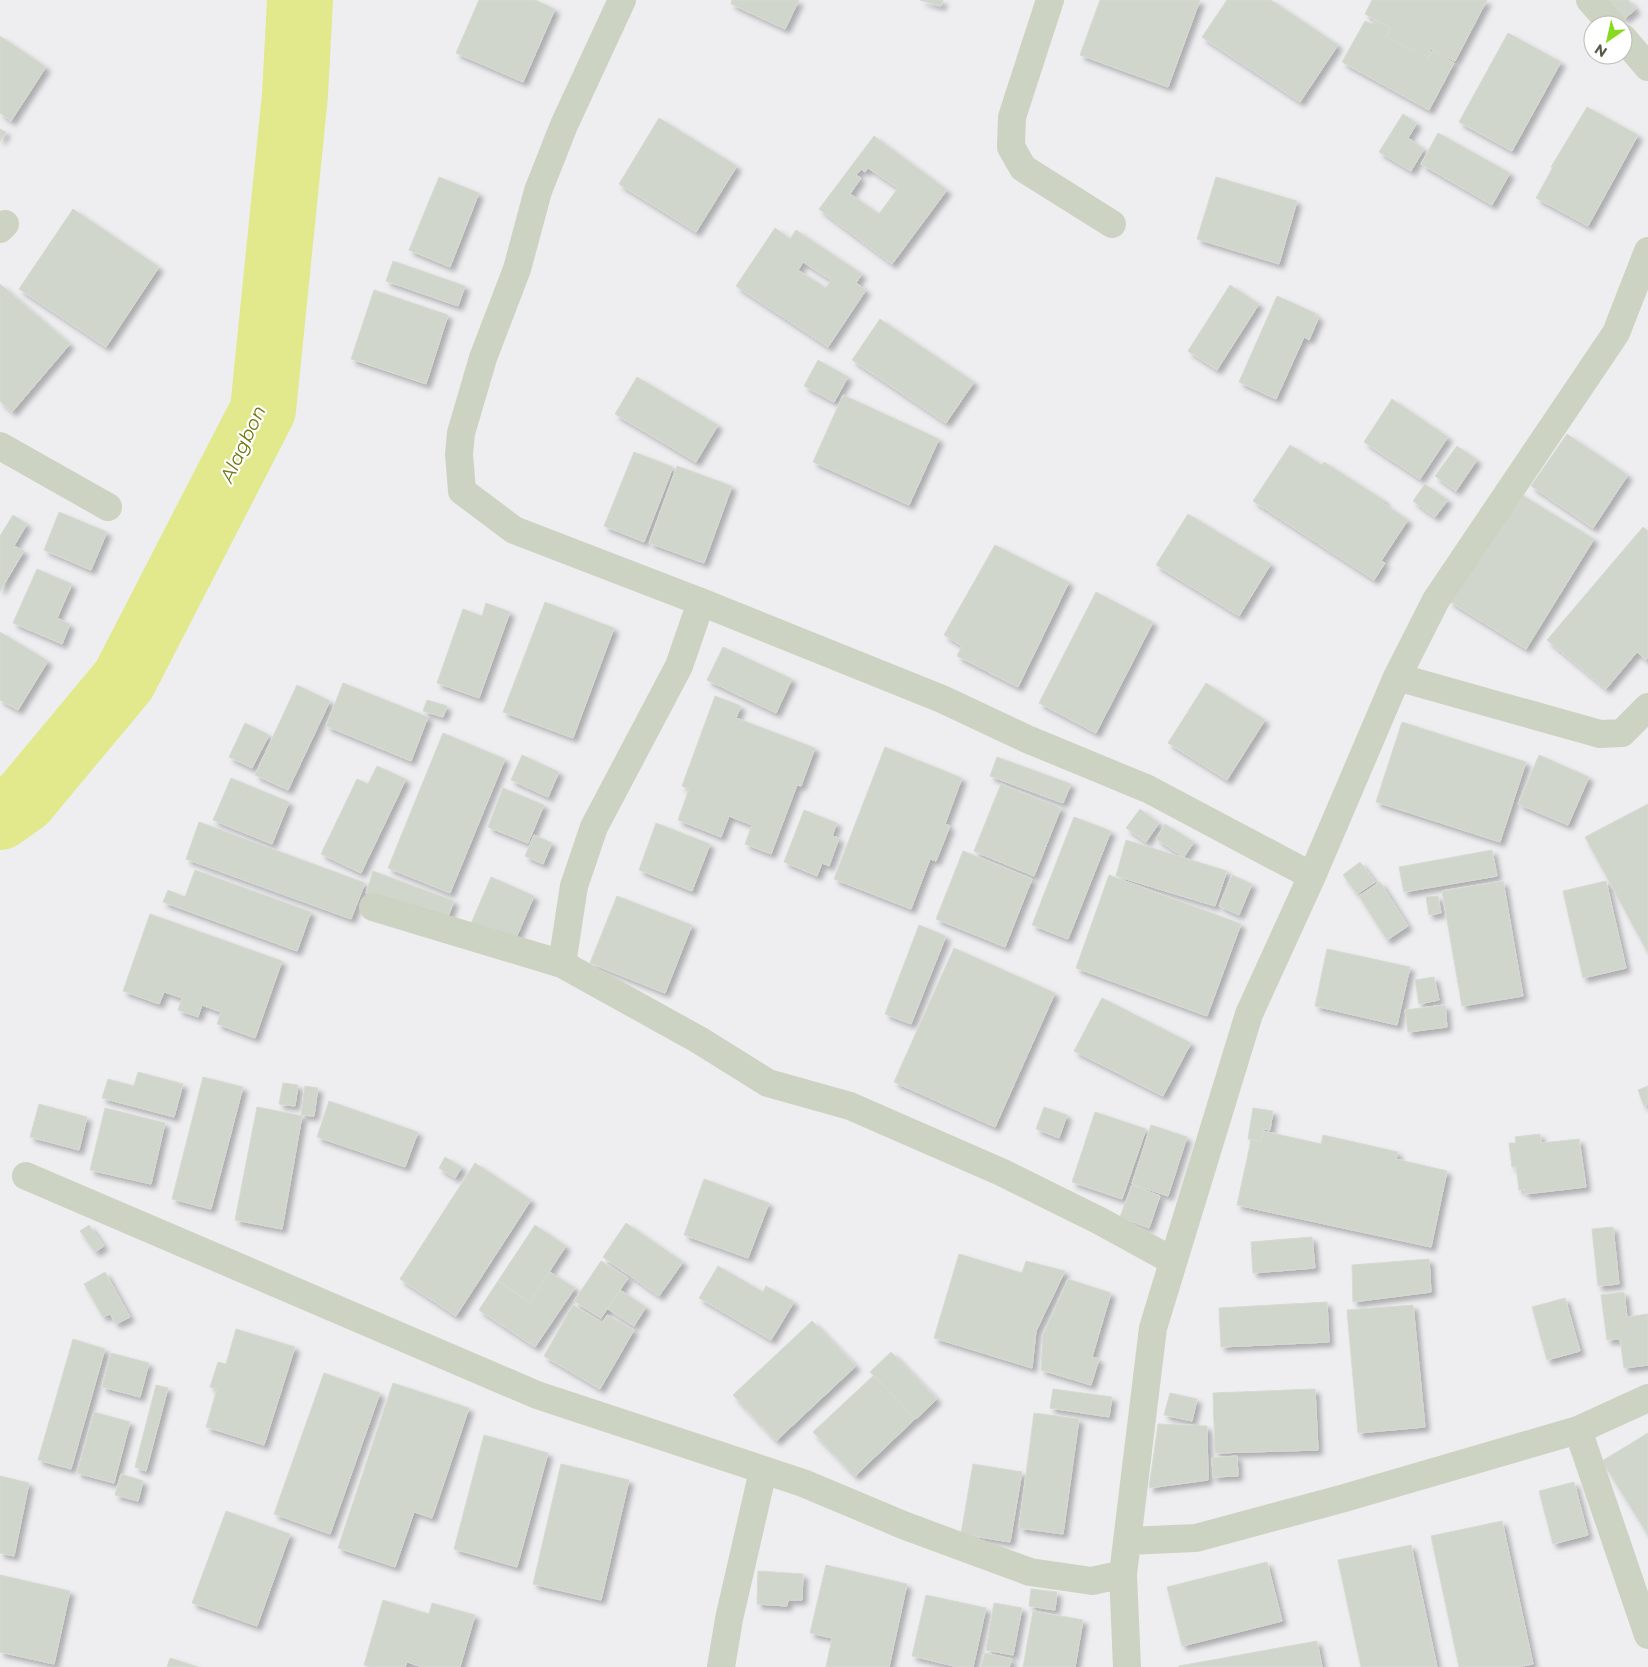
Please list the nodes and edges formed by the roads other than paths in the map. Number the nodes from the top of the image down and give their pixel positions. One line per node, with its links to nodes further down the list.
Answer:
1 (622, 0): 11 (street)
2 (1050, 0): 7 (street)
3 (1590, 0): 4 (street)
4 (1603, 15)
5 (1633, 50): 6 (street)
6 (1648, 67)
7 (1112, 224)
8 (1648, 251): 12 (street)
9 (0, 446): 10 (street)
10 (108, 507)
11 (701, 602): 14 (street); 16 (street)
12 (1397, 677): 13 (street); 14 (street)
13 (1648, 707)
14 (1312, 876): 18 (street)
15 (373, 907): 16 (street)
16 (562, 964): 18 (street)
17 (26, 1176): 21 (street)
18 (1173, 1260): 22 (street)
19 (1648, 1398): 20 (street)
20 (1578, 1430): 22 (street); 24 (street)
21 (763, 1471): 23 (street); 25 (street)
22 (1127, 1541): 23 (street)
23 (1123, 1574): 26 (street)
24 (1648, 1635)
25 (721, 1667)
26 (1127, 1667)

